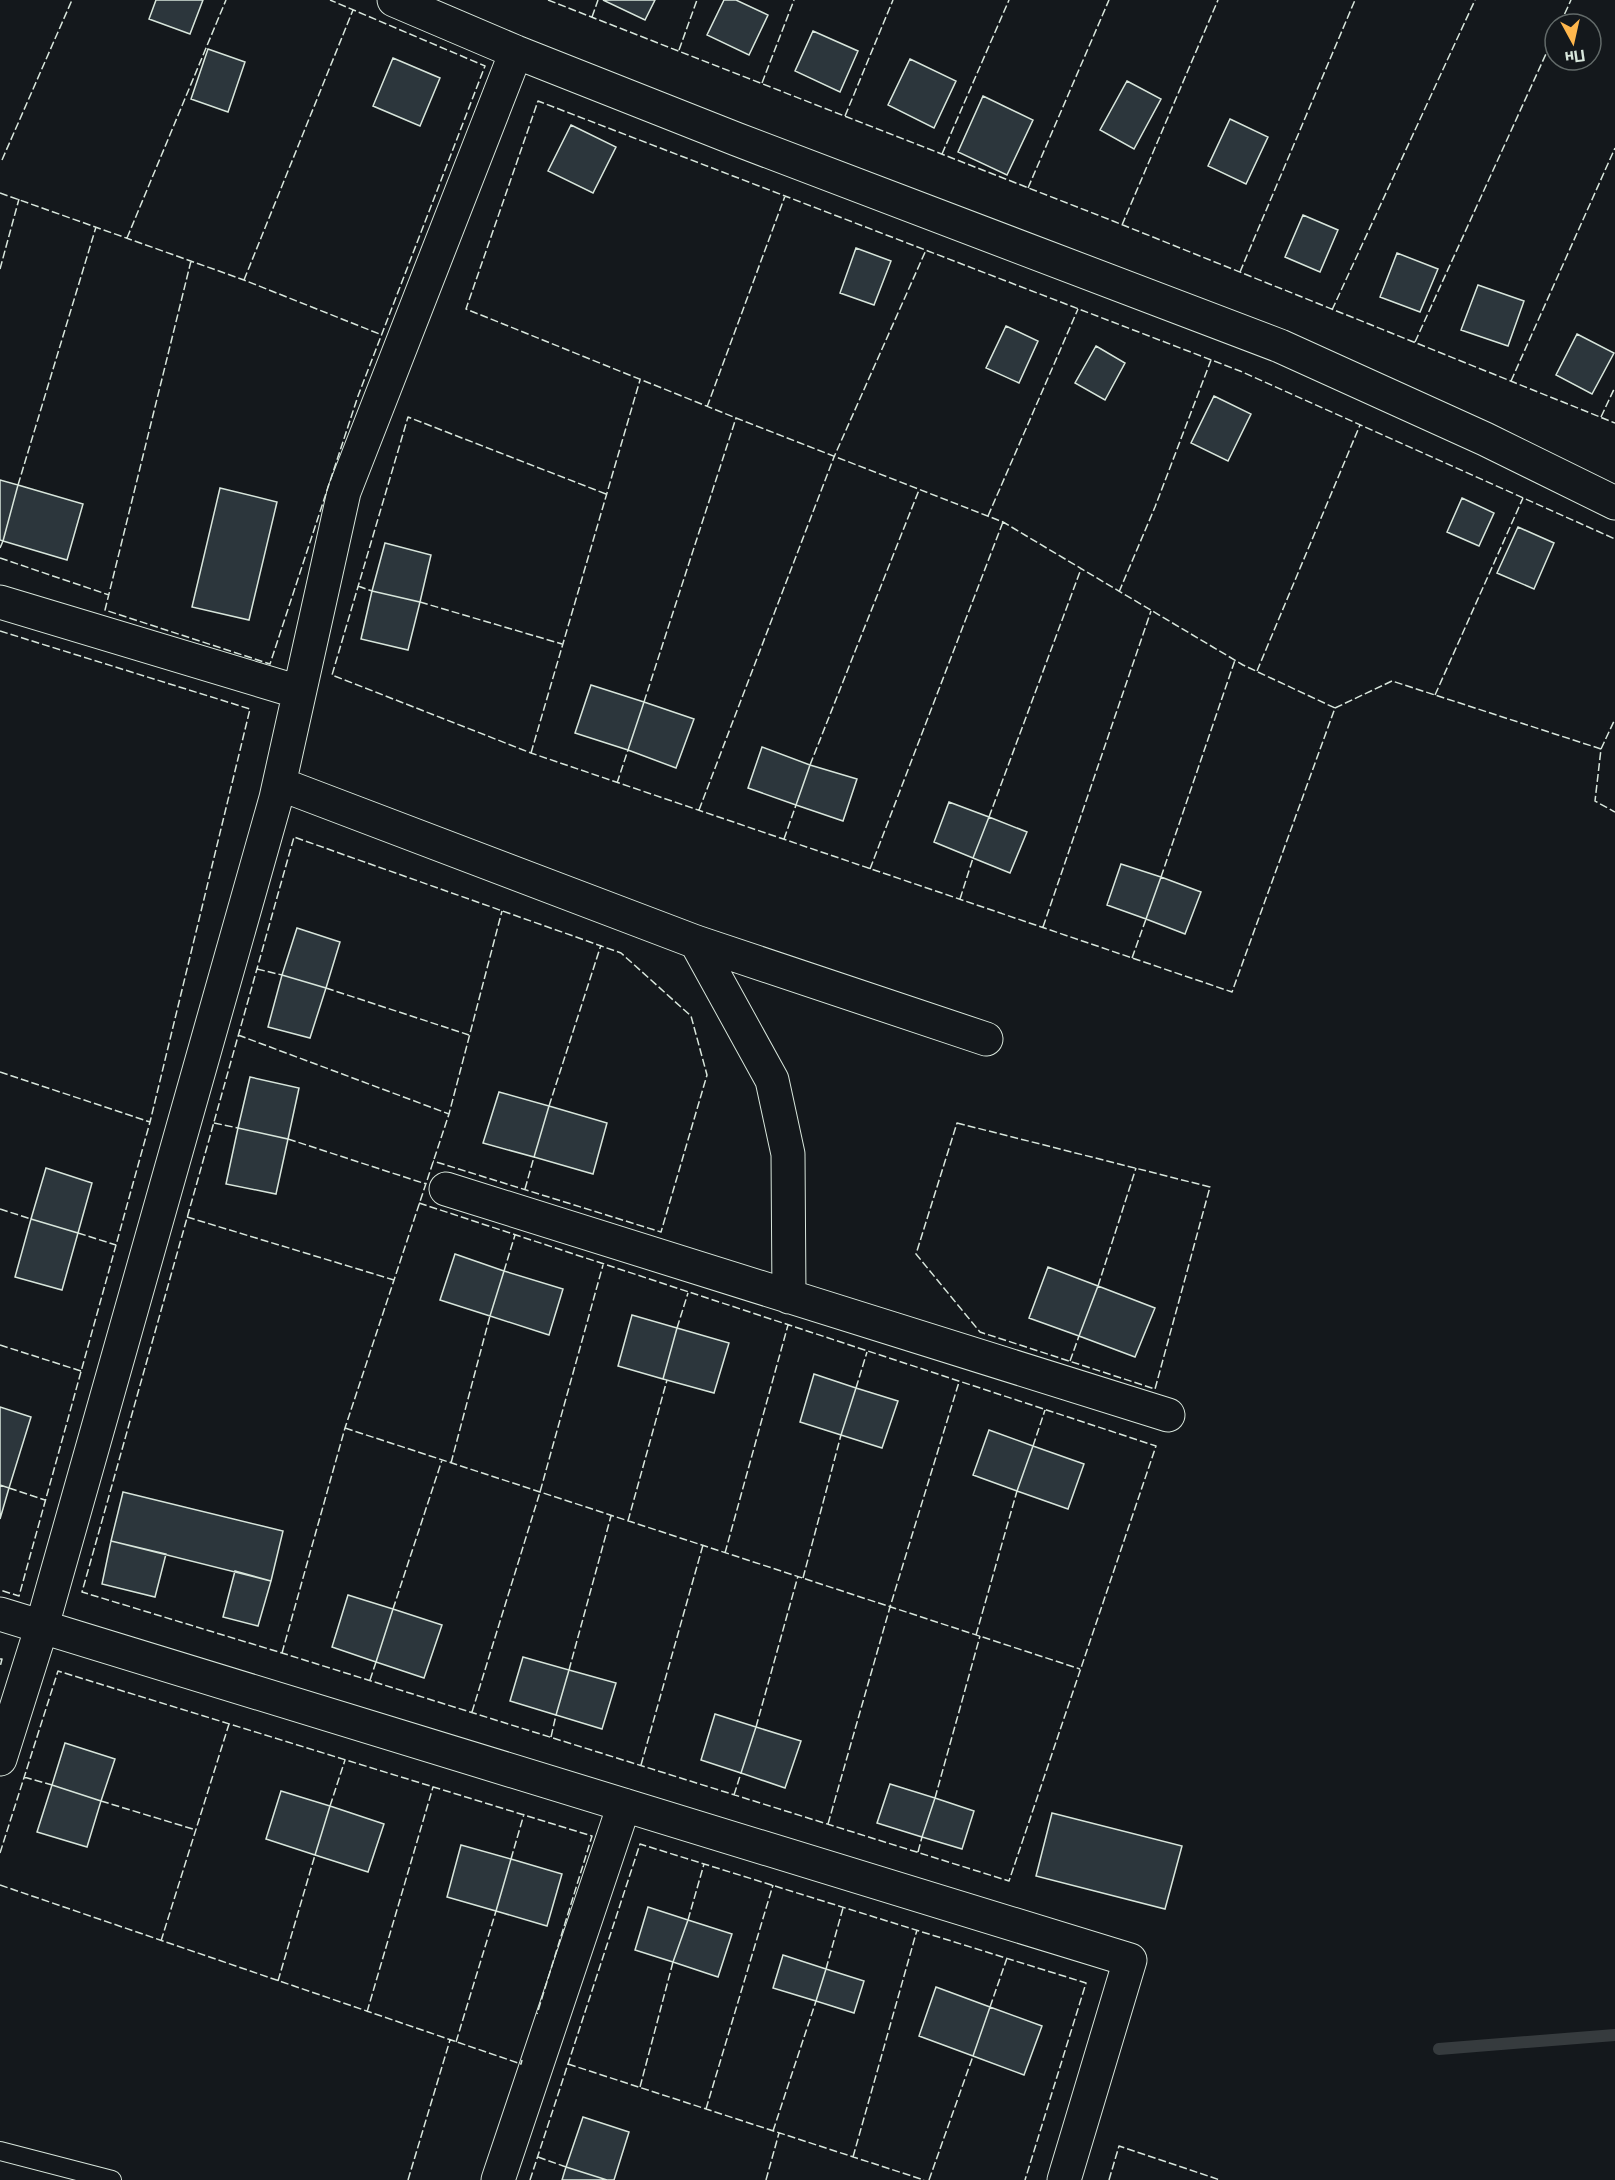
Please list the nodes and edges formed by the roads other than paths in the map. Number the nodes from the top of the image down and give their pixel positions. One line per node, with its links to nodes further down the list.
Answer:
1 (394, 0): 2 (street)
2 (516, 52): 3 (street); 5 (street)
3 (1615, 503)
4 (0, 602): 5 (street)
5 (300, 692): 6 (street)
6 (280, 784): 7 (street); 13 (street)
7 (696, 942): 8 (street); 10 (street)
8 (986, 1039)
9 (446, 1189): 10 (street)
10 (789, 1297): 11 (street)
11 (1168, 1415)
12 (0, 1614): 13 (street)
13 (42, 1626): 14 (street); 15 (street)
14 (0, 1759)
15 (624, 1805): 18 (street); 19 (street)
16 (0, 2151): 17 (lane)
17 (112, 2180)
18 (498, 2180)
19 (1064, 2180)

